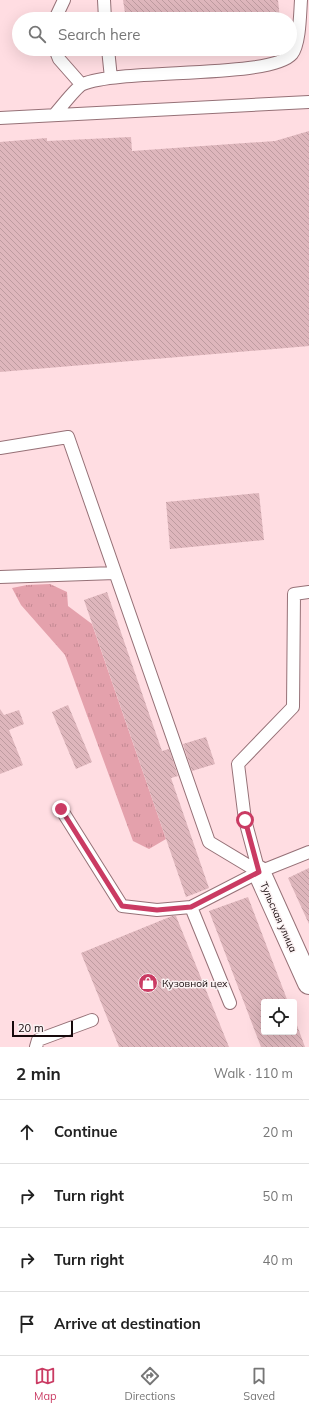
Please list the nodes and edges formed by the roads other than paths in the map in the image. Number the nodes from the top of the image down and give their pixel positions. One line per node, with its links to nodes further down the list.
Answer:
1 (64, 0): 4 (lane)
2 (104, 0): 5 (lane)
3 (302, 0): 6 (lane)
4 (58, 12)
5 (105, 12)
6 (297, 41)
7 (58, 56): 11 (lane)
8 (109, 56): 10 (lane)
9 (289, 56): 10 (lane)
10 (111, 78): 11 (lane)
11 (81, 84): 13 (lane)
12 (309, 102): 13 (lane)
13 (54, 115): 14 (lane)
14 (0, 118)
15 (0, 448): 16 (lane)
16 (115, 573): 17 (lane); 21 (lane)
17 (0, 577)
18 (309, 592): 21 (lane)
19 (61, 809): 22 (lane)
20 (309, 852): 21 (lane)
21 (259, 872): 22 (lane); 23 (street, Тульская улица)
22 (191, 907): 24 (lane)
23 (309, 983)
24 (230, 1003)
25 (92, 1020): 26 (lane)
26 (36, 1047)

